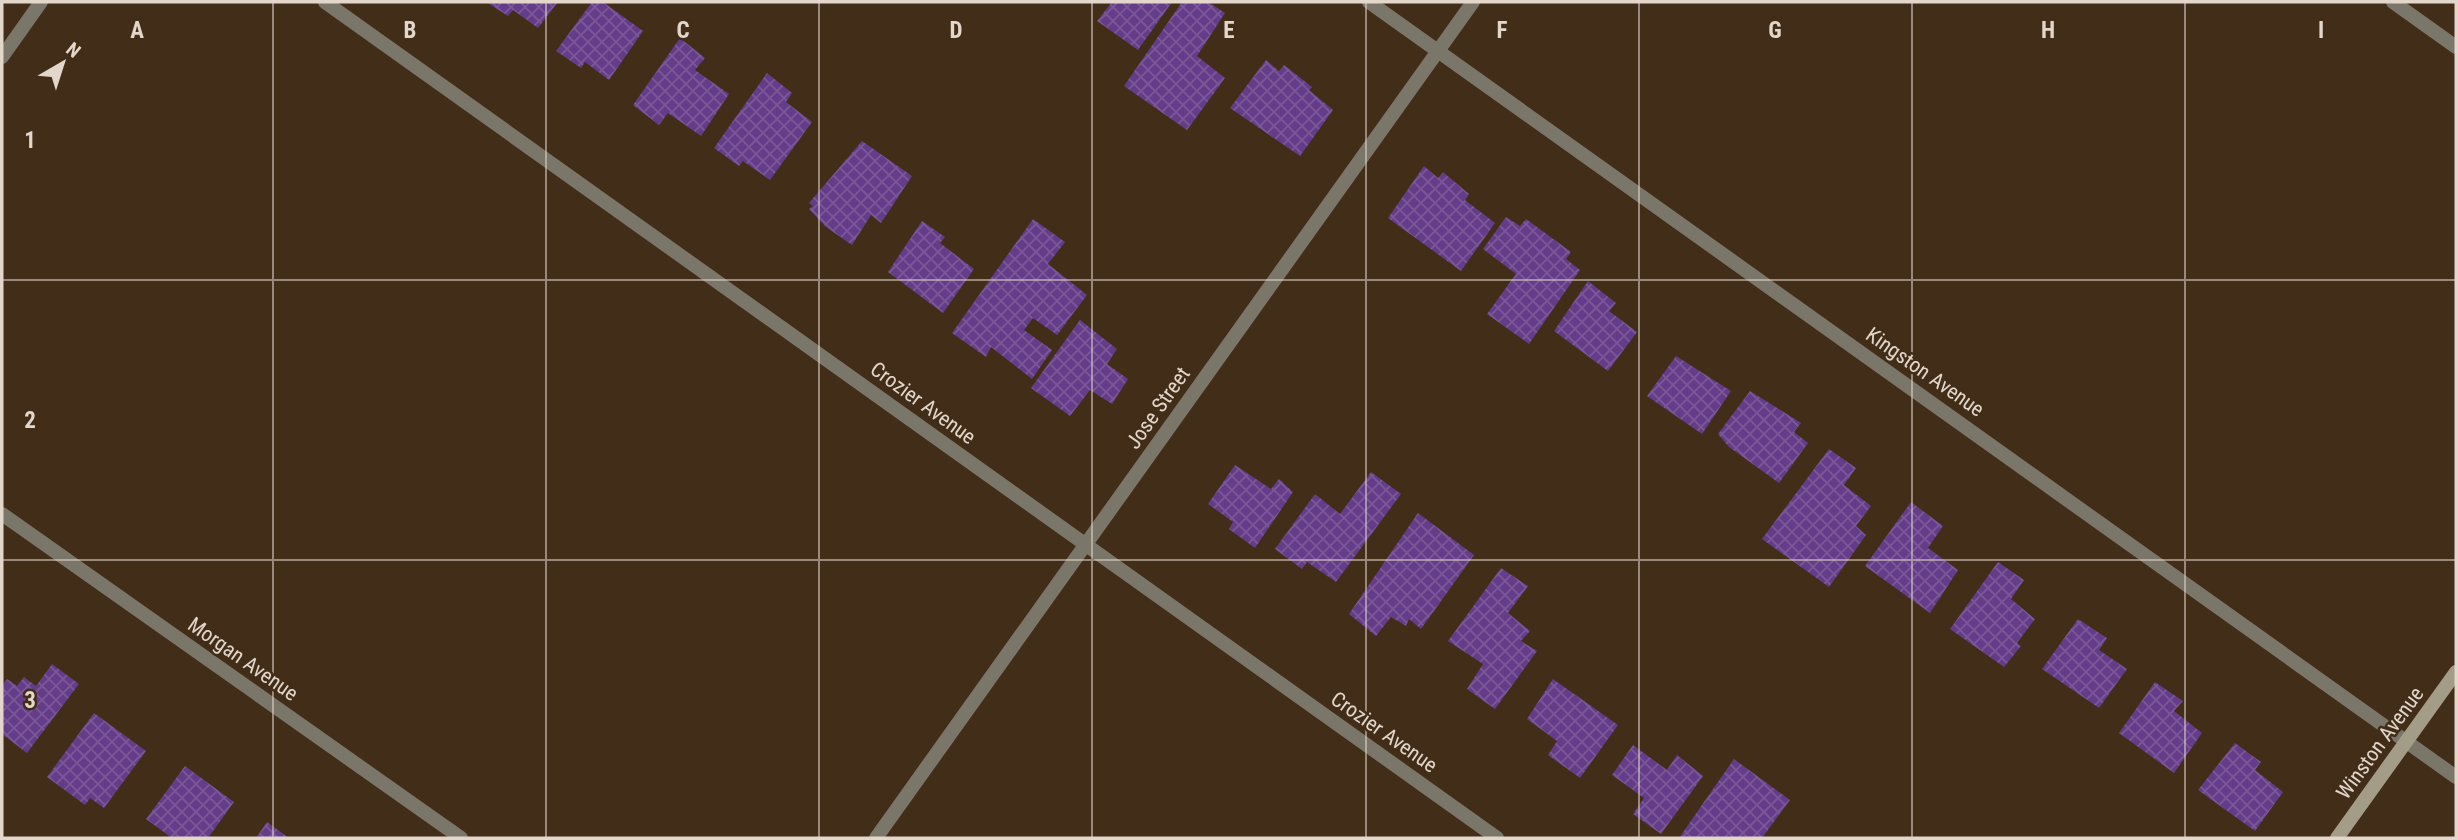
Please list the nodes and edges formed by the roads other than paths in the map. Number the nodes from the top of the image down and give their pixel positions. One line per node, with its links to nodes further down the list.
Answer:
1 (41, 2): 8 (street)
2 (325, 2): 10 (street, Crozier Avenue)
3 (1369, 2): 7 (street, Kingston Avenue)
4 (1473, 2): 7 (street, Jose Street)
5 (2393, 2): 6 (street)
6 (2456, 47)
7 (1438, 51): 10 (street, Jose Street); 12 (street, Kingston Avenue)
8 (2, 57)
9 (2, 514): 14 (street, Morgan Avenue)
10 (1086, 545): 15 (street, Jose Street); 16 (street, Crozier Avenue)
11 (2456, 672): 12 (street, Winston Avenue)
12 (2406, 742): 13 (street, Kingston Avenue); 17 (street, Winston Avenue)
13 (2456, 777)
14 (461, 838)
15 (876, 838)
16 (1497, 838)
17 (2337, 838)

